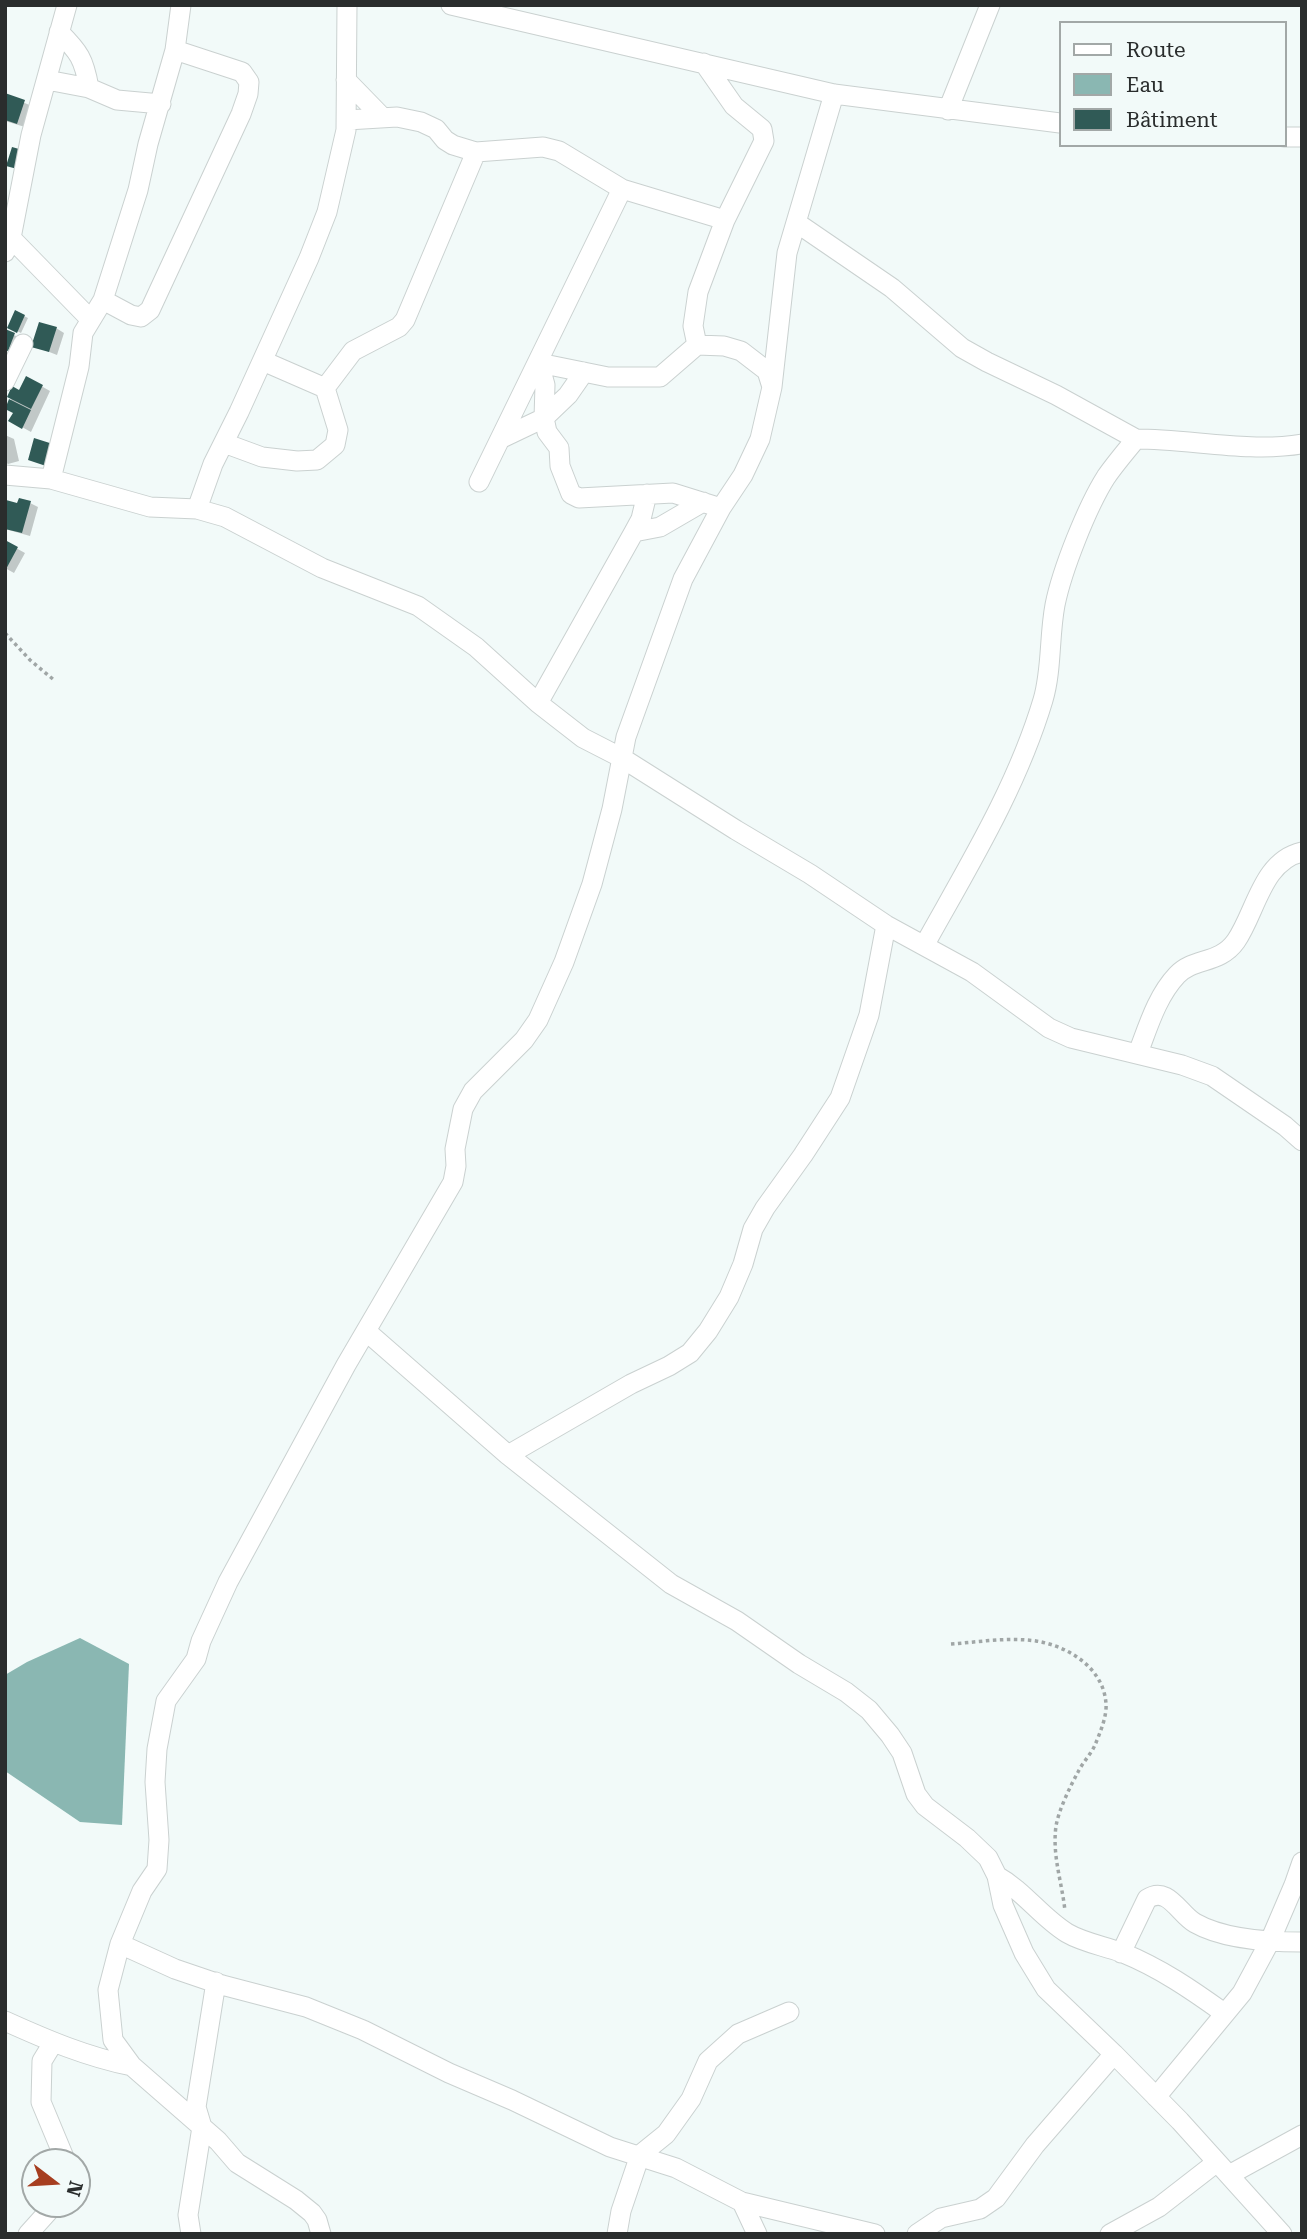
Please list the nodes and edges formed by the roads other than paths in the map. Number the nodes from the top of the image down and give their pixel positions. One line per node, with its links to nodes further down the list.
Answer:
1 (66, 5): 6 (street)
2 (181, 5): 7 (street)
3 (347, 5): 10 (street)
4 (451, 5): 8 (street)
5 (990, 5): 14 (street)
6 (59, 32): 9 (street); 11 (street)
7 (175, 50): 13 (street); 23 (street)
8 (704, 63): 12 (street); 20 (street)
9 (47, 80): 11 (street); 22 (street)
10 (346, 80): 15 (street); 16 (street)
11 (89, 88): 13 (street)
12 (834, 94): 14 (street); 21 (street)
13 (161, 104): 23 (street)
14 (948, 110): 17 (street)
15 (383, 118): 16 (street); 18 (street)
16 (347, 120): 27 (street)
17 (1058, 123)
18 (476, 152): 19 (street); 32 (street)
19 (622, 189): 20 (street); 28 (street)
20 (725, 220): 26 (street)
21 (797, 223): 31 (street); 35 (street)
22 (8, 245): 24 (street)
23 (103, 300): 24 (street)
24 (91, 320): 39 (street)
25 (23, 344): 30 (street)
26 (696, 345): 29 (street); 31 (street)
27 (263, 361): 32 (street); 36 (street)
28 (539, 363): 29 (street); 33 (street); 34 (street)
29 (584, 372): 33 (street)
30 (5, 381)
31 (772, 387): 42 (street)
32 (325, 388): 36 (street)
33 (544, 418): 34 (street); 41 (street)
34 (500, 439): 40 (street)
35 (1136, 439): 37 (street); 49 (street)
36 (224, 443): 43 (street)
37 (1302, 444)
38 (5, 475): 39 (street)
39 (51, 479): 43 (street)
40 (479, 482)
41 (647, 495): 42 (street); 44 (street)
42 (712, 505): 44 (street); 46 (street)
43 (197, 509): 45 (street)
44 (634, 532): 45 (street)
45 (538, 703): 46 (street)
46 (622, 758): 48 (street); 52 (street)
47 (1302, 852): 50 (street)
48 (886, 925): 49 (street); 53 (street)
49 (925, 944): 50 (street)
50 (1138, 1053): 51 (street)
51 (1302, 1140)
52 (366, 1331): 53 (street); 58 (street)
53 (508, 1455): 55 (street)
54 (1302, 1862): 56 (street)
55 (997, 1876): 59 (street); 65 (street)
56 (1269, 1941): 57 (street); 59 (street); 62 (street)
57 (1302, 1942)
58 (120, 1944): 60 (street); 66 (street)
59 (1121, 1952): 62 (street)
60 (216, 1982): 68 (street); 71 (street)
61 (789, 2012): 71 (street)
62 (1224, 2013): 67 (street)
63 (5, 2021): 64 (street)
64 (53, 2043): 66 (street); 70 (street)
65 (1114, 2054): 67 (street); 81 (street)
66 (132, 2066): 68 (street)
67 (1156, 2097): 72 (street)
68 (202, 2127): 76 (street); 77 (street)
69 (1302, 2135): 72 (street)
70 (60, 2148)
71 (640, 2155): 73 (street); 78 (street)
72 (1223, 2169): 82 (street); 83 (street)
73 (742, 2202): 79 (street); 80 (street)
74 (42, 2218): 75 (street)
75 (28, 2234)
76 (191, 2234)
77 (321, 2234)
78 (617, 2234)
79 (757, 2234)
80 (875, 2234)
81 (917, 2234)
82 (1110, 2234)
83 (1282, 2234)

